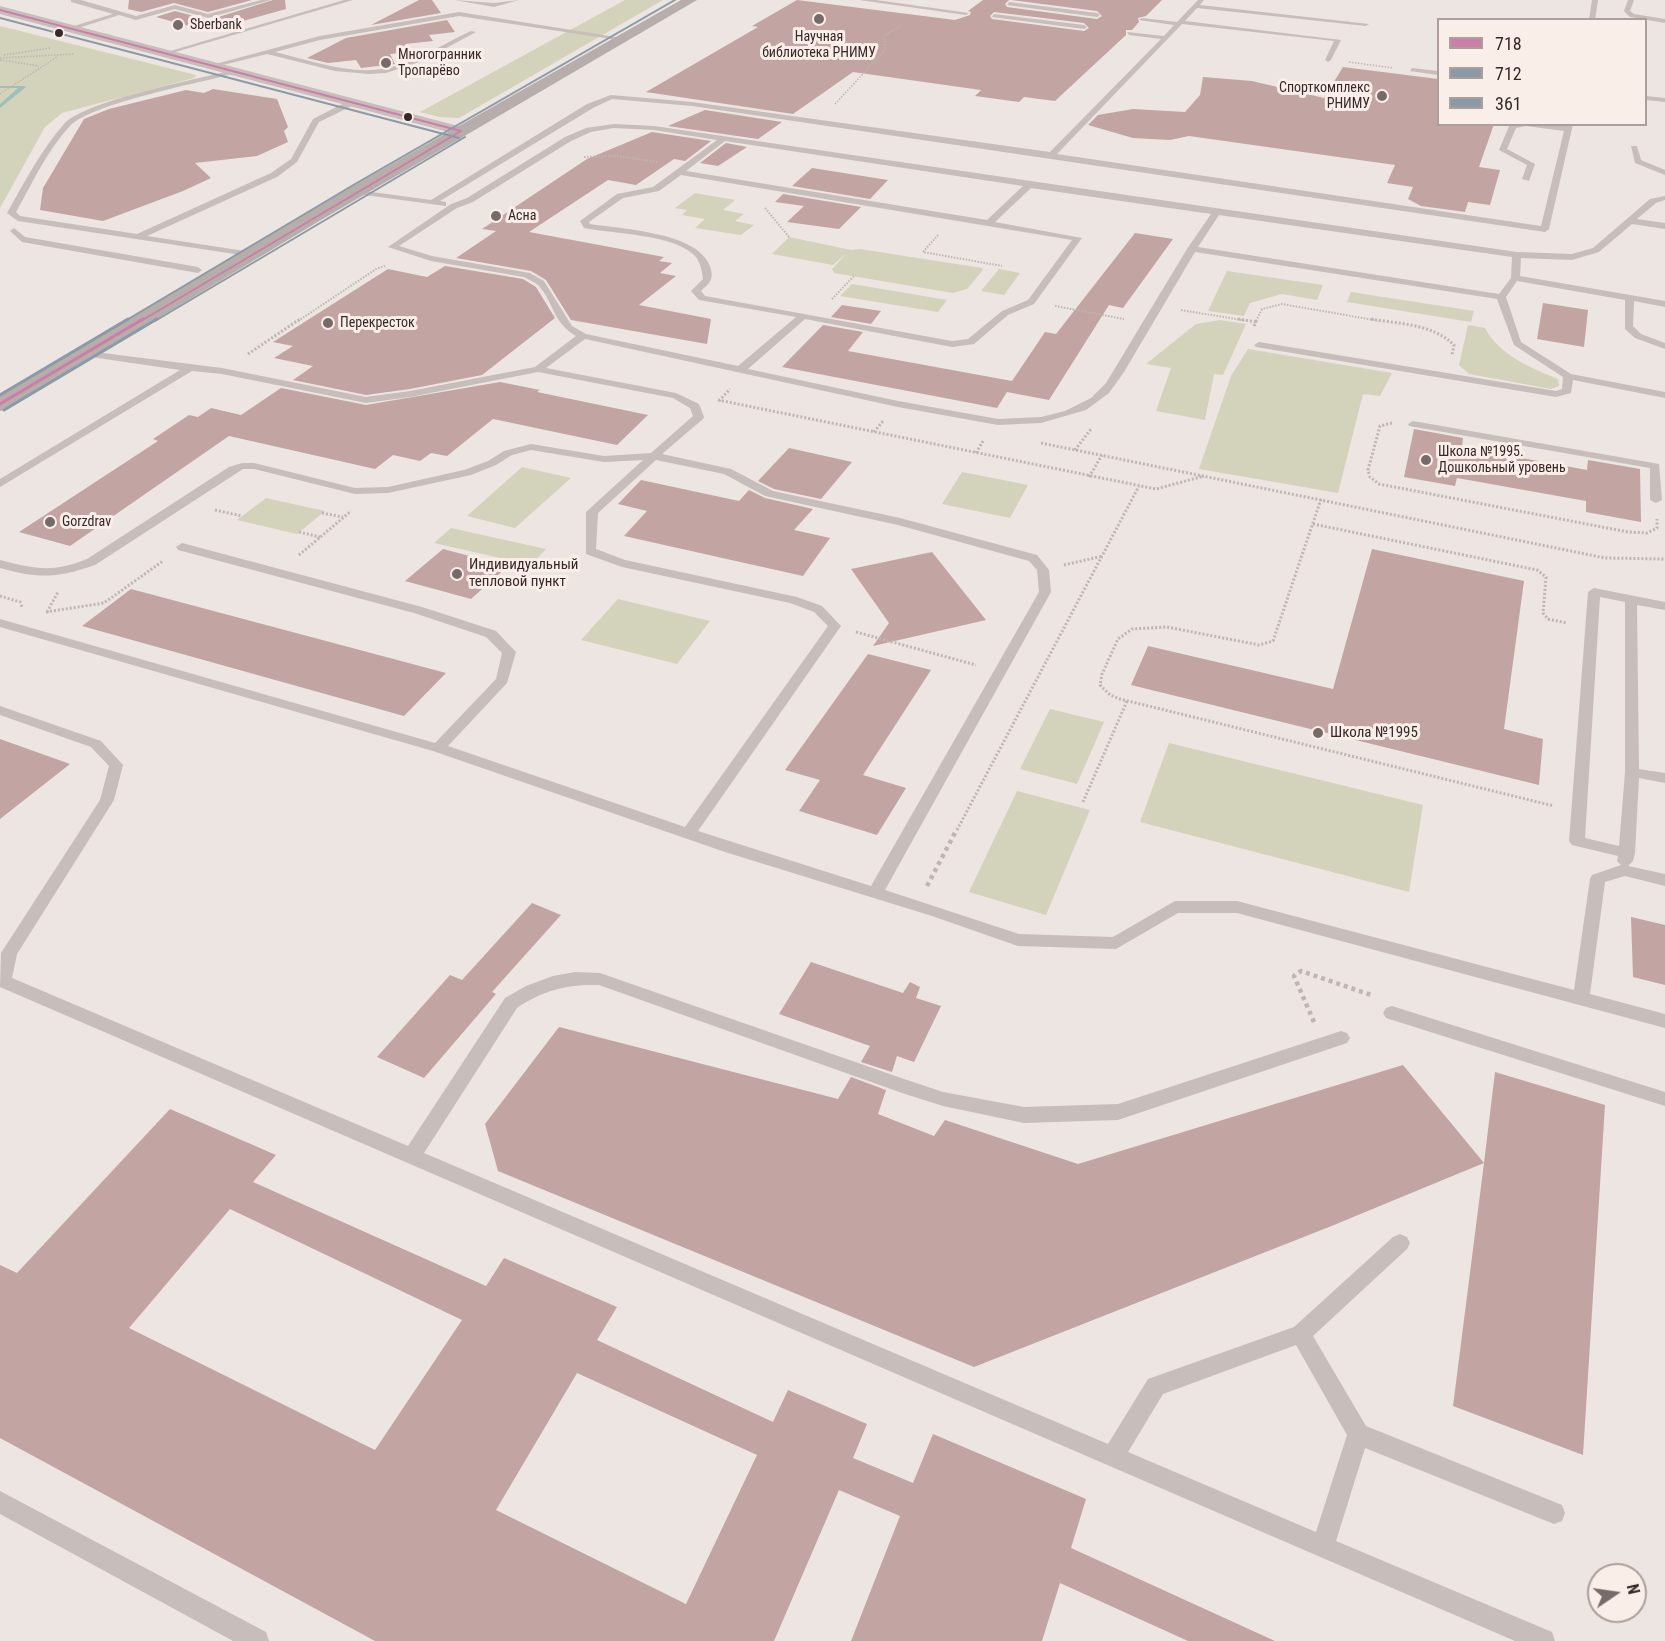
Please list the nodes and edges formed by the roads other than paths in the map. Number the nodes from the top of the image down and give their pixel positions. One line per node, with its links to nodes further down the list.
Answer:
1 (78, 0): 18 (lane)
2 (268, 0): 18 (lane)
3 (350, 0): 36 (lane)
4 (457, 0): 5 (lane)
5 (516, 0)
6 (690, 0): 34 (main road)
7 (862, 0): 15 (lane)
8 (913, 0): 15 (lane)
9 (969, 0): 12 (lane)
10 (1595, 0): 22 (lane)
11 (1631, 0): 23 (lane)
12 (981, 2)
13 (1198, 3): 27 (lane); 28 (lane)
14 (1009, 4): 20 (lane)
15 (905, 5): 19 (lane)
16 (138, 8): 18 (lane)
17 (0, 10): 30 (street)
18 (119, 13): 30 (lane)
19 (966, 13)
20 (1097, 15)
21 (994, 16): 29 (lane)
22 (1592, 18)
23 (1645, 18)
24 (1647, 18): 26 (lane)
25 (1142, 20): 27 (lane)
26 (1665, 21)
27 (1180, 23): 33 (lane); 37 (lane)
28 (1366, 24)
29 (1084, 27)
30 (69, 29): 36 (street)
31 (472, 32): 35 (lane)
32 (1129, 33): 33 (lane)
33 (1166, 38): 52 (lane)
34 (625, 39): 35 (lane); 47 (main road)
35 (263, 51): 38 (lane)
36 (163, 54): 38 (street)
37 (1328, 60)
38 (210, 66): 40 (street)
39 (1412, 70): 41 (lane)
40 (234, 72): 44 (street); 66 (lane)
41 (1437, 73)
42 (1647, 98): 43 (lane)
43 (1665, 100)
44 (353, 102): 47 (street); 66 (lane)
45 (1513, 126): 55 (lane)
46 (1569, 127): 52 (lane)
47 (461, 130): 57 (main road)
48 (541, 136): 50 (lane); 52 (lane); 59 (lane)
49 (724, 138): 50 (lane); 53 (lane); 56 (lane)
50 (568, 139): 60 (lane)
51 (1634, 148): 54 (lane)
52 (1052, 155)
53 (680, 172): 63 (lane); 75 (lane)
54 (1665, 173)
55 (1526, 179)
56 (1029, 185): 61 (lane); 63 (lane)
57 (357, 192): 59 (lane); 68 (main road)
58 (1665, 198): 62 (lane)
59 (433, 202): 60 (lane)
60 (454, 206): 76 (lane)
61 (1218, 211): 67 (lane); 69 (lane)
62 (1631, 221): 64 (lane); 69 (lane)
63 (990, 222): 75 (lane)
64 (1665, 226)
65 (14, 231): 70 (lane)
66 (138, 237): 68 (lane)
67 (1191, 249): 72 (lane); 82 (lane)
68 (251, 255): 79 (main road)
69 (1517, 255): 71 (lane)
70 (198, 270)
71 (1515, 278): 72 (lane); 73 (lane)
72 (1501, 297): 83 (lane)
73 (1629, 300): 74 (lane); 78 (lane)
74 (1665, 304)
75 (803, 316): 82 (lane)
76 (582, 336): 81 (lane); 82 (lane)
77 (1259, 345): 83 (lane)
78 (1665, 346)
79 (87, 354): 80 (lane); 85 (main road)
80 (190, 368): 81 (lane); 89 (lane)
81 (538, 369): 87 (lane)
82 (746, 370)
83 (1568, 376): 84 (lane)
84 (1665, 395)
85 (0, 404)
86 (1413, 424): 88 (lane)
87 (654, 456): 92 (lane); 100 (lane); 104 (lane)
88 (1660, 465): 90 (lane)
89 (0, 484)
90 (1656, 500)
91 (182, 547): 97 (lane)
92 (0, 564)
93 (1631, 600): 94 (lane); 98 (lane); 101 (lane)
94 (1665, 606)
95 (0, 623): 97 (lane)
96 (0, 710): 110 (lane)
97 (438, 748): 100 (lane)
98 (1632, 772): 99 (lane); 101 (lane)
99 (1665, 778)
100 (688, 834): 104 (lane)
101 (1627, 853): 102 (lane)
102 (1624, 870): 103 (lane); 105 (lane)
103 (1665, 880)
104 (875, 892): 105 (lane)
105 (1581, 999): 107 (lane)
106 (1392, 1013): 109 (lane)
107 (1665, 1021)
108 (1341, 1038): 110 (lane)
109 (1665, 1099)
110 (411, 1157): 114 (lane)
111 (1400, 1243): 112 (lane)
112 (1301, 1334): 113 (lane); 114 (lane)
113 (1358, 1434): 116 (lane); 117 (lane)
114 (1113, 1457): 117 (lane)
115 (0, 1502): 118 (lane)
116 (1554, 1513)
117 (1323, 1547): 119 (lane)
118 (256, 1641)
119 (1543, 1641)

